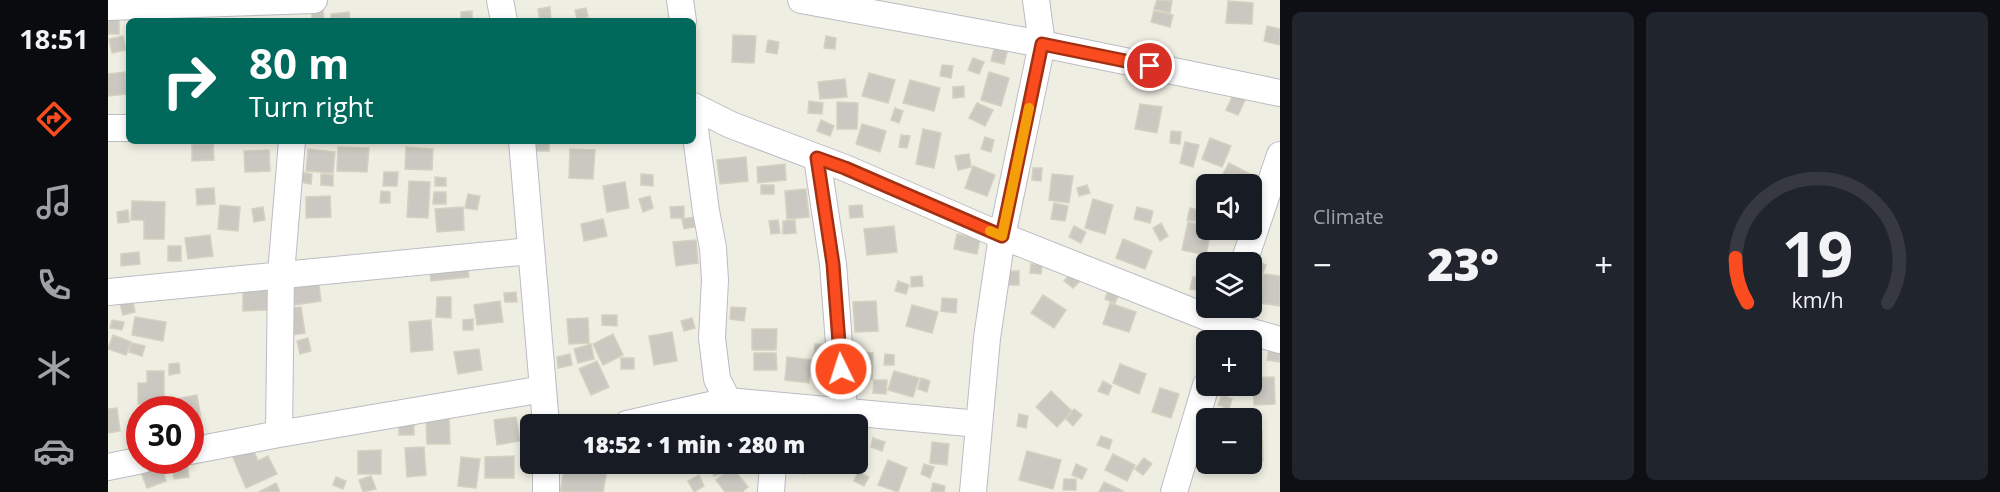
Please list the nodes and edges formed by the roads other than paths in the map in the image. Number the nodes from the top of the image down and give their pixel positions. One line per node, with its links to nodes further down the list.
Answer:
1 (500, 0): 7 (street)
2 (680, 0): 8 (street)
3 (801, 0): 9 (street)
4 (1036, 0): 9 (street)
5 (108, 7): 6 (street)
6 (305, 8)
7 (503, 18)
8 (683, 18)
9 (1042, 44): 10 (street); 19 (street)
10 (1280, 93)
11 (696, 108): 18 (street)
12 (108, 128): 13 (street)
13 (126, 128)
14 (696, 136): 28 (street)
15 (292, 144): 22 (street)
16 (522, 144): 20 (street)
17 (1280, 154): 21 (street)
18 (817, 158): 19 (street); 29 (street)
19 (1002, 236): 24 (street); 33 (street)
20 (530, 251): 22 (street); 26 (street)
21 (1247, 252)
22 (281, 274): 23 (street); 34 (street)
23 (108, 292)
24 (1224, 324): 25 (street)
25 (1280, 340)
26 (543, 389): 30 (street); 34 (street)
27 (1203, 396): 43 (street)
28 (728, 401): 29 (street); 31 (street); 32 (street)
29 (844, 410): 33 (street)
30 (545, 414)
31 (671, 414)
32 (751, 414)
33 (979, 424): 42 (street)
34 (279, 434): 35 (street)
35 (204, 448)
36 (126, 463): 37 (street)
37 (108, 467)
38 (546, 474): 40 (street)
39 (772, 474): 41 (street)
40 (546, 492)
41 (771, 492)
42 (973, 492)
43 (1174, 492)

